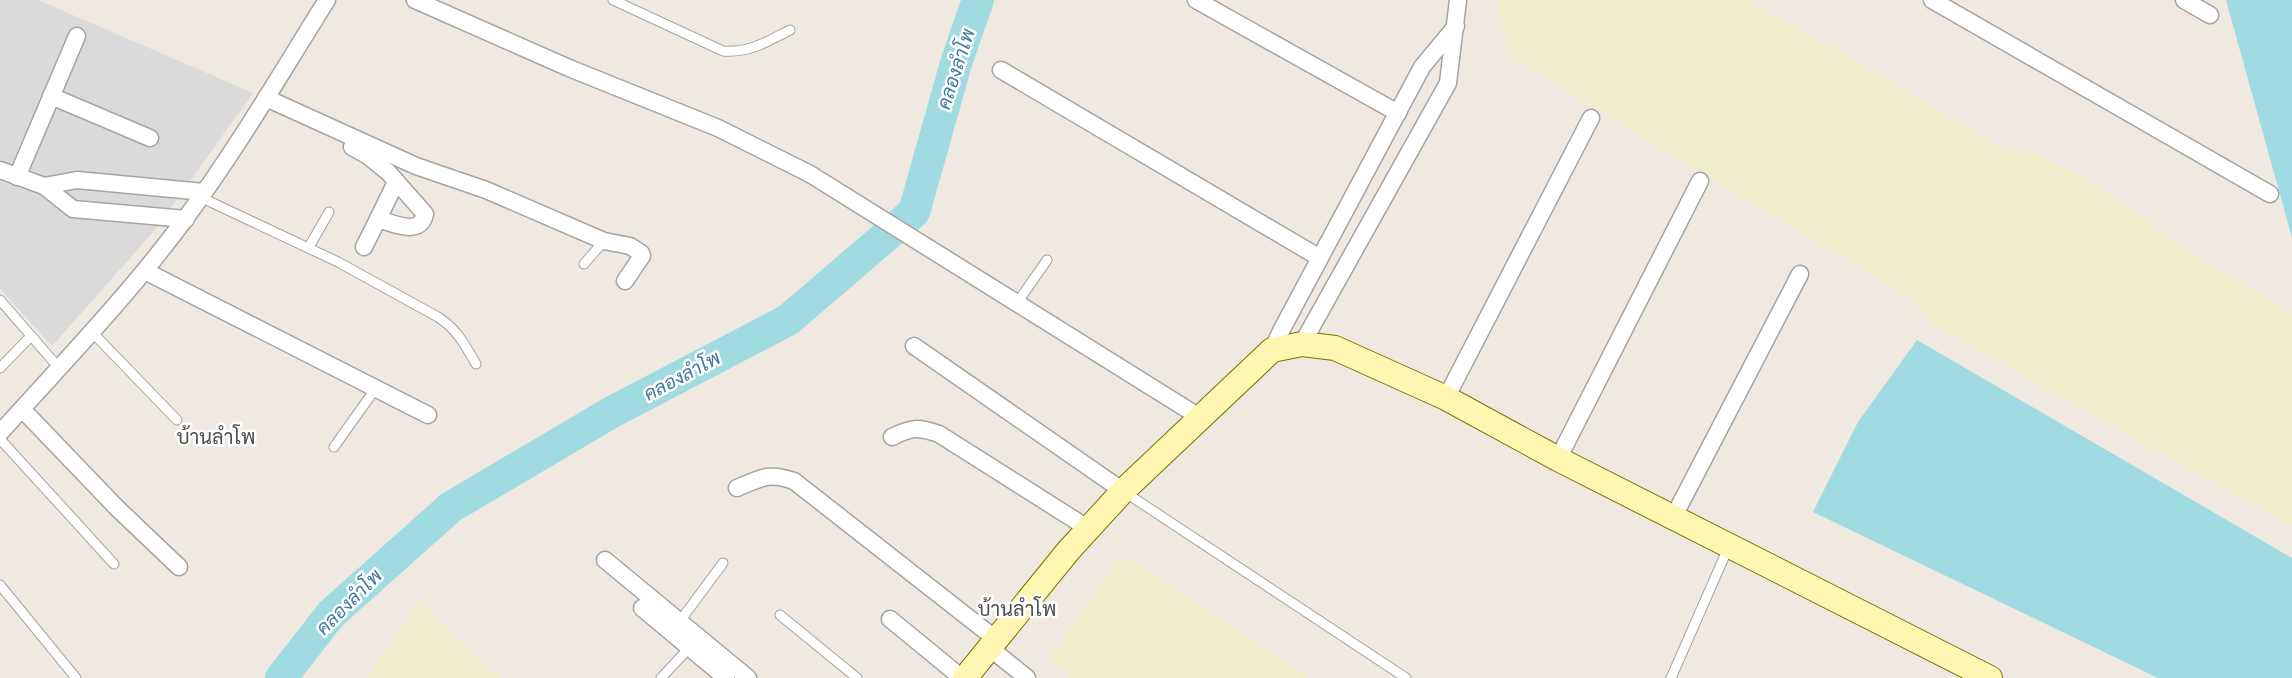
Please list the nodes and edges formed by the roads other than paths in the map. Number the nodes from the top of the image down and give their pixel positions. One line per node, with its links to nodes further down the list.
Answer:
1 (327, 0): 14 (street)
2 (415, 0): 38 (street)
3 (613, 0): 10 (lane)
4 (1196, 0): 15 (street)
5 (1458, 0): 9 (street)
6 (1932, 0): 23 (street)
7 (2184, 0): 8 (street)
8 (2210, 15)
9 (1456, 26): 15 (street); 41 (street)
10 (790, 30)
11 (77, 36): 13 (street)
12 (1002, 70): 31 (street)
13 (51, 96): 17 (street); 19 (street)
14 (264, 102): 20 (street); 24 (street); 28 (street)
15 (1398, 113): 31 (street)
16 (1591, 118): 48 (street)
17 (150, 138)
18 (0, 170): 19 (street)
19 (17, 177): 22 (street)
20 (396, 182): 26 (street); 26 (street)
21 (1700, 182): 57 (street)
22 (44, 186): 24 (street); 27 (street)
23 (2270, 194)
24 (202, 195): 27 (street); 29 (lane)
25 (329, 212): 29 (lane)
26 (378, 218): 30 (street)
27 (186, 219): 34 (street)
28 (604, 241): 33 (lane); 36 (street)
29 (310, 247): 44 (lane)
30 (364, 247)
31 (1320, 258): 43 (street)
32 (1047, 260): 38 (lane)
33 (584, 264)
34 (144, 271): 39 (street); 47 (street)
35 (1800, 274): 60 (street)
36 (625, 281)
37 (0, 300): 40 (lane)
38 (1017, 303): 51 (street)
39 (91, 331): 46 (street); 52 (lane)
40 (31, 336): 45 (lane); 46 (lane)
41 (1302, 344): 43 (street); 48 (street)
42 (914, 346): 59 (street)
43 (1272, 350): 51 (street)
44 (476, 364)
45 (0, 368)
46 (59, 368): 49 (street)
47 (376, 388): 50 (street); 56 (lane)
48 (1446, 398): 57 (street)
49 (22, 409): 53 (street); 66 (street)
50 (428, 415)
51 (1201, 418): 59 (street)
52 (177, 420)
53 (0, 434)
54 (892, 437): 61 (street)
55 (0, 439): 65 (lane)
56 (334, 447)
57 (1558, 458): 60 (street)
58 (737, 488): 72 (street)
59 (1123, 491): 61 (street); 81 (lane)
60 (1674, 516): 62 (street)
61 (1089, 529): 72 (street)
62 (1730, 544): 82 (lane); 83 (street)
63 (606, 560): 71 (street)
64 (722, 563): 71 (lane)
65 (114, 564)
66 (179, 567)
67 (0, 585): 75 (lane)
68 (642, 608): 73 (street)
69 (780, 615): 78 (lane)
70 (890, 619): 79 (street)
71 (680, 621): 77 (street)
72 (993, 644): 79 (street); 80 (street)
73 (689, 648): 74 (street); 76 (lane)
74 (723, 677)
75 (76, 678)
76 (661, 678)
77 (748, 678)
78 (857, 678)
79 (964, 678)
80 (1027, 678)
81 (1406, 678)
82 (1671, 678)
83 (1990, 678)

